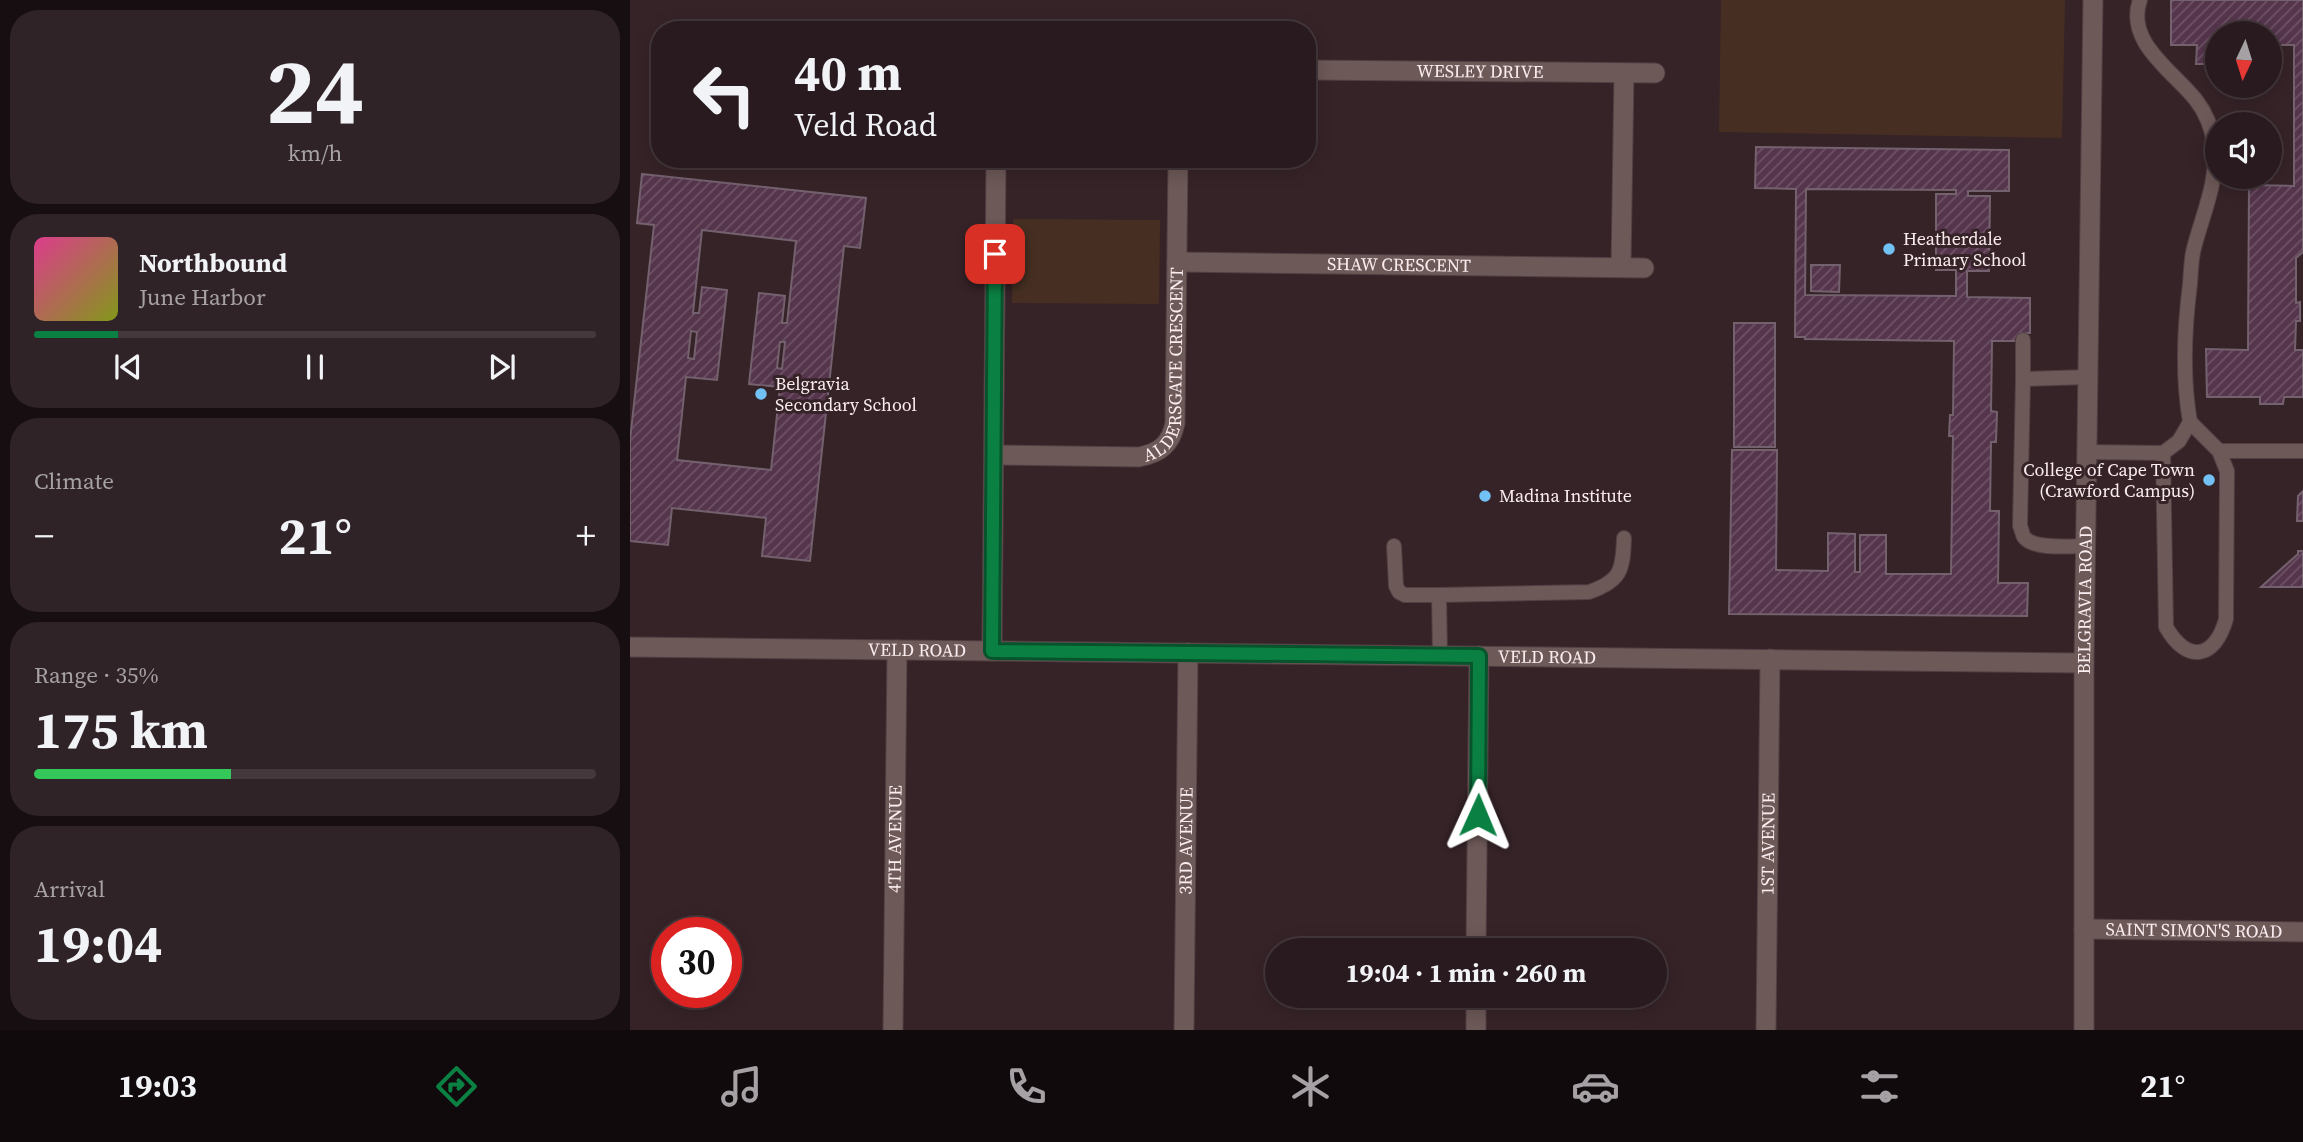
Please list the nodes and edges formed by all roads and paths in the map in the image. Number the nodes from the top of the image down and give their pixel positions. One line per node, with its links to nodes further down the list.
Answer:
1 (2093, 0): 12 (street, BELGRAVIA ROAD)
2 (2140, 0): 14 (lane)
3 (1316, 71): 4 (street, WESLEY DRIVE)
4 (1624, 73): 5 (street, WESLEY DRIVE); 9 (street)
5 (1655, 73)
6 (996, 168): 19 (street)
7 (1178, 168): 8 (street, ALDERSGATE CRESCENT)
8 (1177, 262): 9 (street, SHAW CRESCENT); 19 (street, ALDERSGATE CRESCENT)
9 (1621, 267): 10 (street, SHAW CRESCENT)
10 (1644, 268)
11 (2023, 340): 13 (lane)
12 (2089, 377): 13 (lane); 16 (street, BELGRAVIA ROAD)
13 (2023, 379): 22 (lane)
14 (2190, 422): 15 (lane); 18 (lane)
15 (2219, 451): 17 (lane); 18 (lane)
16 (2088, 452): 18 (lane); 22 (street, BELGRAVIA ROAD)
17 (2303, 452)
18 (2163, 453)
19 (994, 454): 26 (street)
20 (1624, 538): 23 (lane)
21 (1394, 545): 23 (lane)
22 (2087, 546): 31 (street, BELGRAVIA ROAD)
23 (1439, 595): 28 (lane)
24 (630, 647): 25 (street, VELD ROAD)
25 (897, 650): 26 (street, VELD ROAD); 36 (street, 4TH AVENUE)
26 (992, 651): 27 (street, VELD ROAD)
27 (1188, 653): 28 (street, VELD ROAD); 37 (street, 3RD AVENUE)
28 (1440, 656): 29 (street, VELD ROAD)
29 (1479, 656): 30 (street, VELD ROAD); 34 (street)
30 (1770, 659): 31 (street, VELD ROAD); 39 (street, 1ST AVENUE)
31 (2084, 663): 32 (street, BELGRAVIA ROAD)
32 (2084, 929): 33 (street, SAINT SIMON'S ROAD); 40 (street, BELGRAVIA ROAD)
33 (2303, 932)
34 (1476, 938)
35 (1476, 1008): 38 (street)
36 (893, 1030)
37 (1184, 1030)
38 (1476, 1030)
39 (1766, 1030)
40 (2084, 1030)

